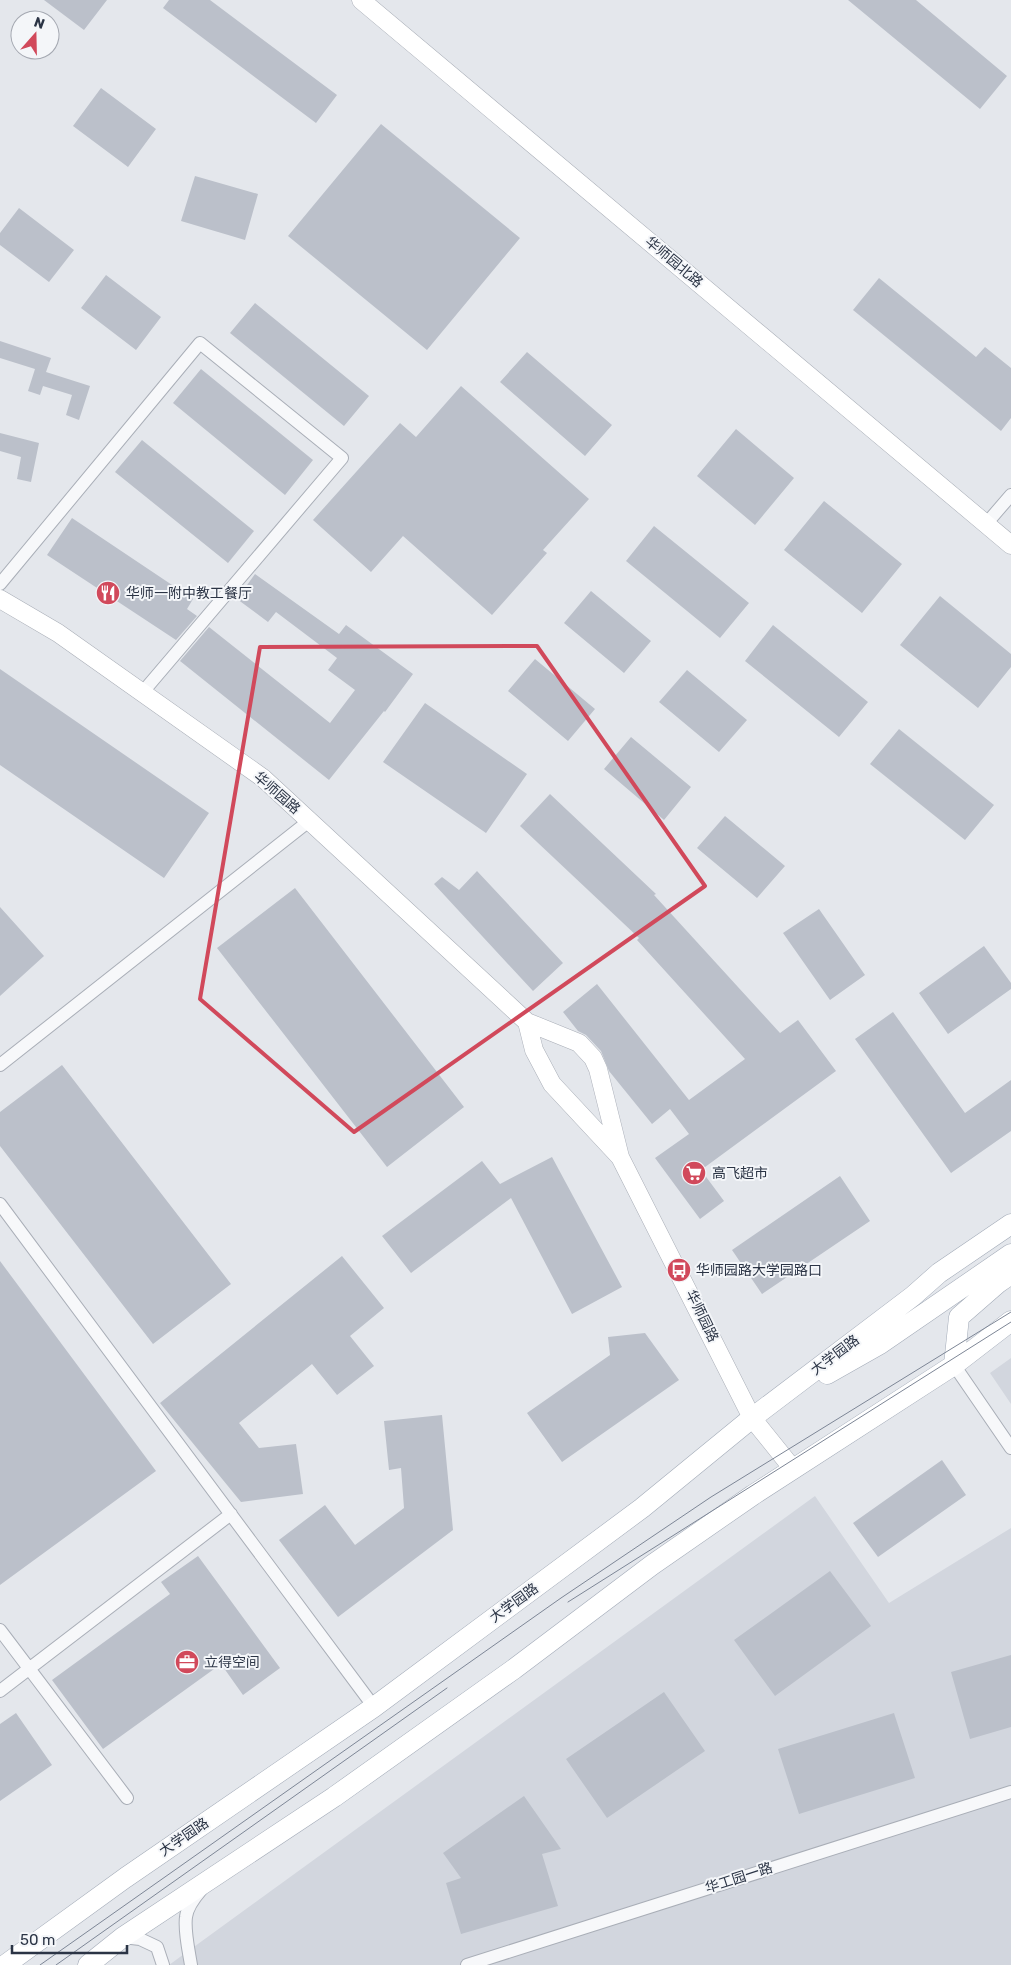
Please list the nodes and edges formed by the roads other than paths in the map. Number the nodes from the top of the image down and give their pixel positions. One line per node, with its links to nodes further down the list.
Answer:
1 (361, 0): 3 (main road, 华师园北路)
2 (1011, 495): 3 (street)
3 (986, 524): 4 (main road, 华师园北路)
4 (1011, 545)
5 (0, 584): 7 (street)
6 (0, 599): 7 (main road, 华师园路)
7 (142, 693): 8 (main road, 华师园路)
8 (309, 821): 9 (main road, 华师园路); 10 (street)
9 (527, 1022): 11 (main road); 11 (main road)
10 (0, 1065)
11 (620, 1157): 17 (main road, 华师园路)
12 (0, 1204): 20 (street)
13 (1011, 1224): 17 (main road, 大学园路)
14 (1008, 1262): 16 (main road); 17 (main road)
15 (1011, 1320): 16 (main road)
16 (954, 1365): 18 (street); 19 (main road)
17 (752, 1418): 19 (main road, 华师园路); 24 (main road, 大学园路)
18 (1011, 1448)
19 (793, 1469): 27 (main road)
20 (231, 1514): 22 (street); 24 (street)
21 (0, 1630): 22 (street)
22 (29, 1668): 23 (street); 26 (street)
23 (0, 1690)
24 (374, 1708): 29 (main road, 大学园路)
25 (1011, 1792): 33 (street, 华工园一路)
26 (127, 1798)
27 (208, 1882): 28 (main road); 32 (street)
28 (124, 1937): 30 (main road); 31 (street)
29 (5, 1965)
30 (88, 1965)
31 (163, 1965)
32 (192, 1965)
33 (467, 1965)

